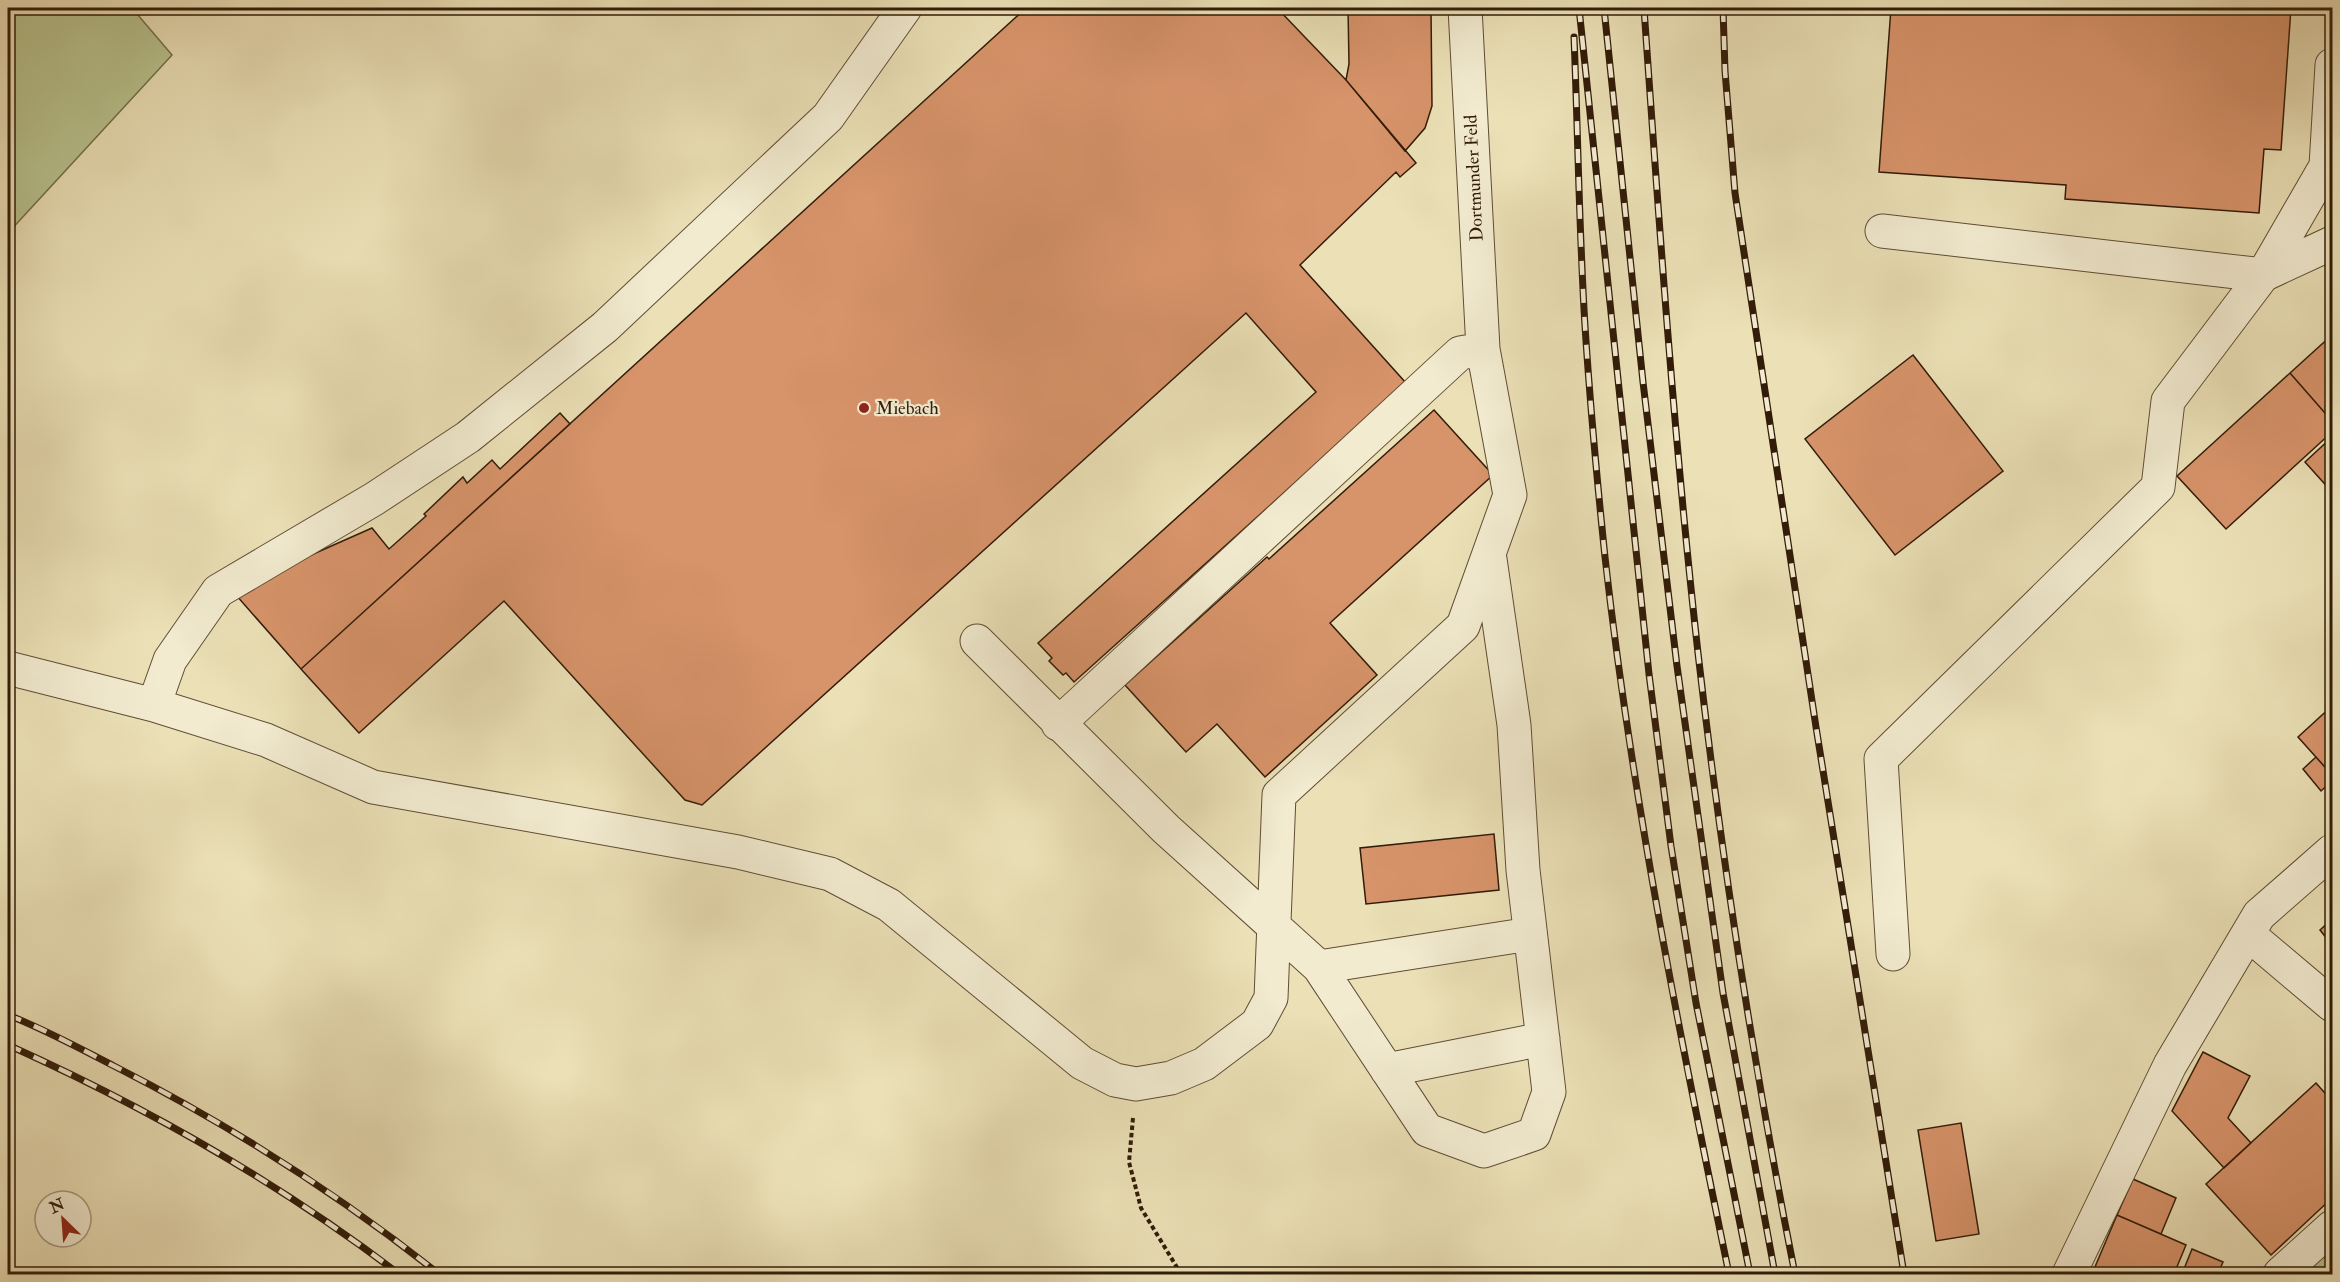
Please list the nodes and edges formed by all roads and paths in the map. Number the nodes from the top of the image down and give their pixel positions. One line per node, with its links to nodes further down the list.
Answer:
1 (905, 8): 11 (street)
2 (1464, 8): 7 (street, Dortmunder Feld)
3 (2332, 65): 6 (street)
4 (1882, 231): 6 (street)
5 (2332, 243): 6 (street)
6 (2264, 275): 17 (street)
7 (1484, 349): 8 (street, Dortmunder Feld); 12 (street)
8 (1489, 554): 14 (street, Dortmunder Feld); 15 (street)
9 (977, 641): 12 (street)
10 (8, 668): 11 (street)
11 (154, 705): 22 (street)
12 (1058, 724): 14 (street)
13 (2332, 851): 16 (street)
14 (1274, 926): 18 (street); 22 (street, Dortmunder Feld)
15 (1530, 934): 18 (street); 20 (street)
16 (2248, 934): 19 (street); 25 (street)
17 (1893, 954)
18 (1319, 966): 21 (street)
19 (2332, 1005)
20 (1543, 1039): 21 (street); 21 (street)
21 (1387, 1070)
22 (1136, 1084): 24 (path)
23 (2332, 1227): 26 (street)
24 (1181, 1275)
25 (2069, 1275)
26 (2280, 1275)

